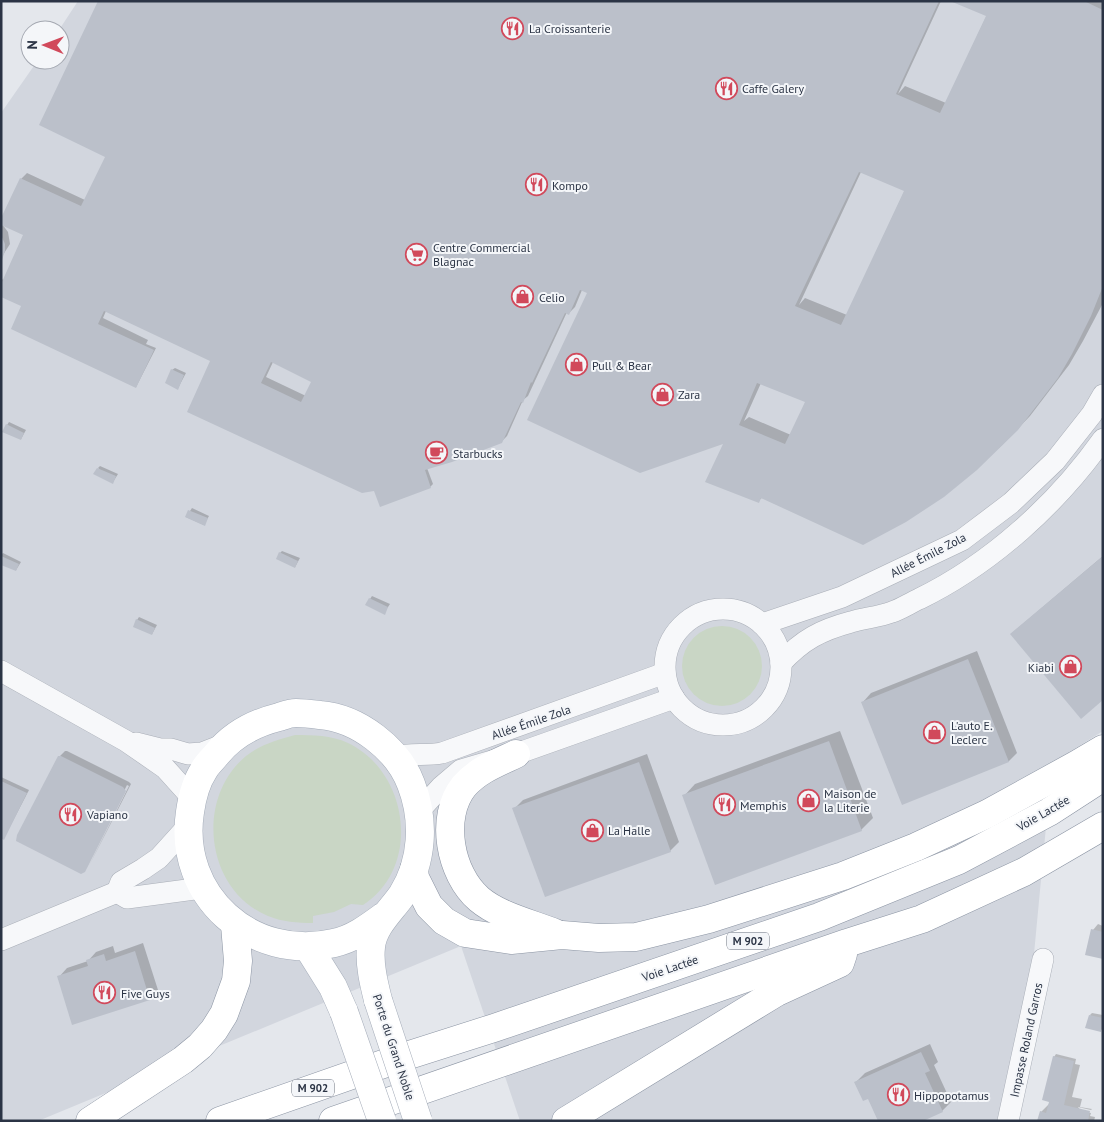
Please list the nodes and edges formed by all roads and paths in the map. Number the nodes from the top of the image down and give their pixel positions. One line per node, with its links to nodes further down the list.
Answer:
1 (1103, 395): 3 (street, Allée Émile Zola)
2 (1103, 439): 4 (street)
3 (1054, 461): 4 (street); 5 (street, Allée Émile Zola)
4 (1051, 502): 6 (street)
5 (762, 624): 6 (street); 8 (street)
6 (780, 663): 9 (street)
7 (1, 671): 10 (street)
8 (665, 673): 9 (street); 14 (street, Allée Émile Zola)
9 (674, 698): 13 (street, Allée Émile Zola)
10 (126, 741): 11 (street); 16 (street)
11 (225, 744): 14 (main road, Porte du Grand Noble); 16 (main road, Porte du Grand Noble)
12 (1103, 749): 25 (main road)
13 (516, 754): 17 (street, Allée Émile Zola); 25 (main road)
14 (395, 757): 17 (main road, Porte du Grand Noble)
15 (1103, 778): 31 (main road, Voie Lactée / M 902)
16 (192, 798): 19 (main road, Porte du Grand Noble)
17 (419, 811): 20 (main road, Porte du Grand Noble)
18 (1103, 826): 27 (main road)
19 (187, 827): 21 (main road, Porte du Grand Noble); 22 (street)
20 (414, 870): 23 (main road, Porte du Grand Noble); 25 (main road)
21 (202, 888): 22 (street); 24 (main road, Porte du Grand Noble)
22 (117, 892): 26 (street)
23 (384, 916): 28 (main road, Porte du Grand Noble); 34 (main road, Porte du Grand Noble, bridge)
24 (235, 925): 28 (main road, Porte du Grand Noble); 30 (main road)
25 (562, 935)
26 (1, 940)
27 (847, 943): 32 (main road); 35 (main road)
28 (308, 947): 33 (main road, bridge)
29 (1043, 959): 36 (street, Impasse Roland Garros)
30 (90, 1121)
31 (220, 1121)
32 (333, 1121)
33 (382, 1121)
34 (418, 1121)
35 (566, 1121)
36 (1008, 1121)

